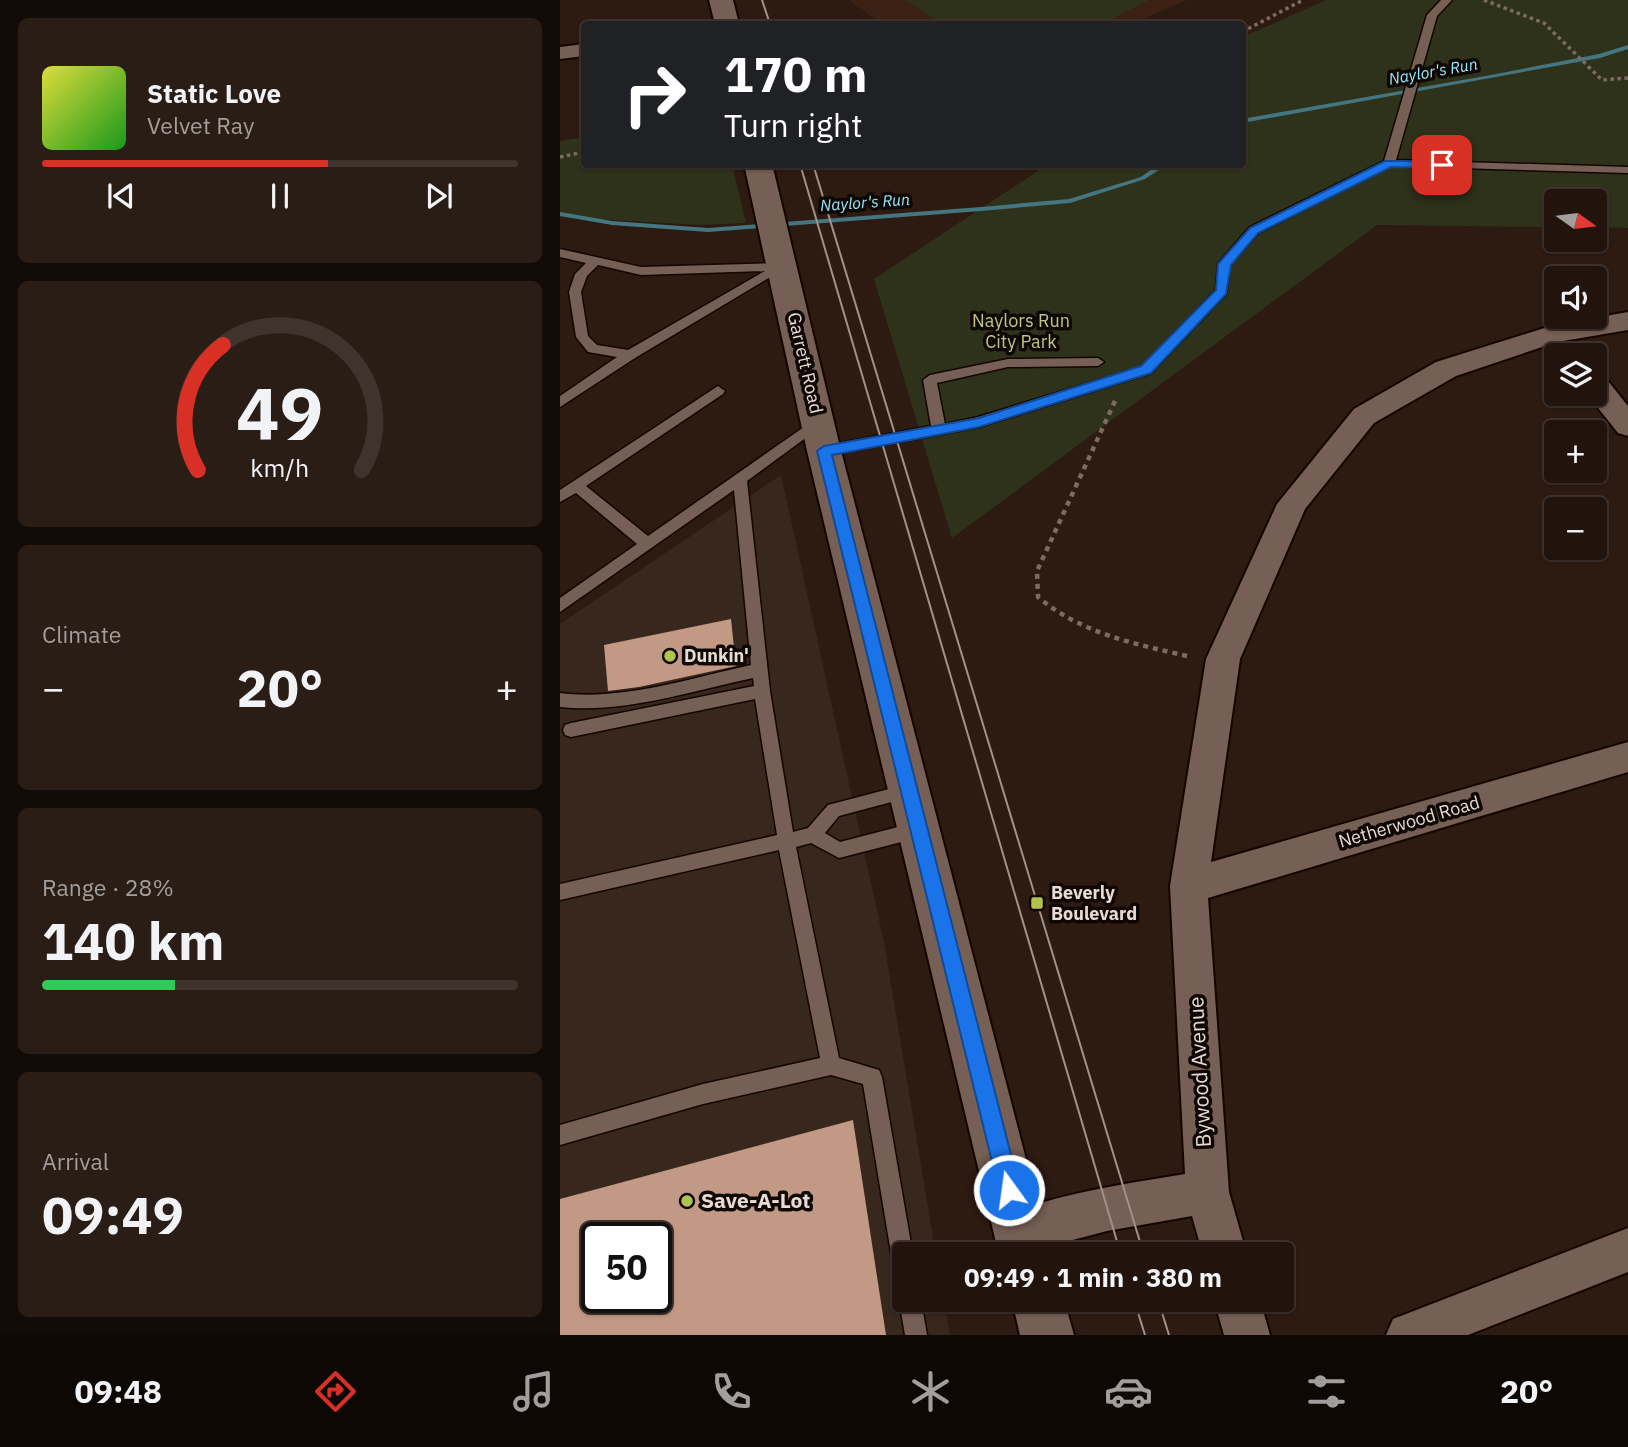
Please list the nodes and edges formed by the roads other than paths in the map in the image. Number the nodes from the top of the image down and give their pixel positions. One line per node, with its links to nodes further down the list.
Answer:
1 (721, 0): 3 (main road)
2 (1447, 0): 6 (lane)
3 (726, 21)
4 (581, 50): 5 (street)
5 (560, 53)
6 (1389, 163): 8 (lane); 21 (lane)
7 (759, 168): 11 (main road, Garrett Road)
8 (1628, 170)
9 (560, 253): 10 (lane)
10 (596, 260): 11 (lane); 15 (lane)
11 (784, 277): 15 (lane); 22 (main road, Garrett Road)
12 (1628, 321): 13 (street)
13 (1566, 343)
14 (1544, 348): 36 (street)
15 (630, 355): 19 (lane)
16 (1098, 362): 21 (lane)
17 (718, 391): 24 (lane)
18 (1607, 399): 20 (street)
19 (560, 402)
20 (1628, 426)
21 (939, 430): 22 (lane)
22 (822, 437): 23 (lane); 33 (main road, Garrett Road)
23 (740, 478): 26 (lane); 28 (lane)
24 (576, 486): 25 (lane); 26 (lane)
25 (560, 497)
26 (648, 544): 27 (lane)
27 (560, 606)
28 (760, 670): 29 (lane); 30 (lane)
29 (762, 691): 31 (lane); 35 (lane)
30 (560, 700)
31 (571, 730)
32 (1628, 757): 36 (street, Netherwood Road)
33 (915, 810): 34 (lane); 34 (lane); 42 (main road, Garrett Road)
34 (813, 835): 35 (lane)
35 (786, 840): 37 (lane); 38 (lane)
36 (1189, 886): 40 (street, Bywood Avenue)
37 (560, 892)
38 (831, 1065): 39 (lane); 41 (lane)
39 (560, 1135)
40 (1207, 1192): 43 (street); 44 (street, Bywood Avenue)
41 (900, 1242)
42 (1023, 1242)
43 (1025, 1242)
44 (1220, 1242)
45 (1628, 1250): 52 (street)
46 (912, 1312): 49 (lane)
47 (1041, 1312): 50 (main road)
48 (1240, 1312): 51 (street)
49 (916, 1335)
50 (1047, 1335)
51 (1247, 1335)
52 (1409, 1335)

